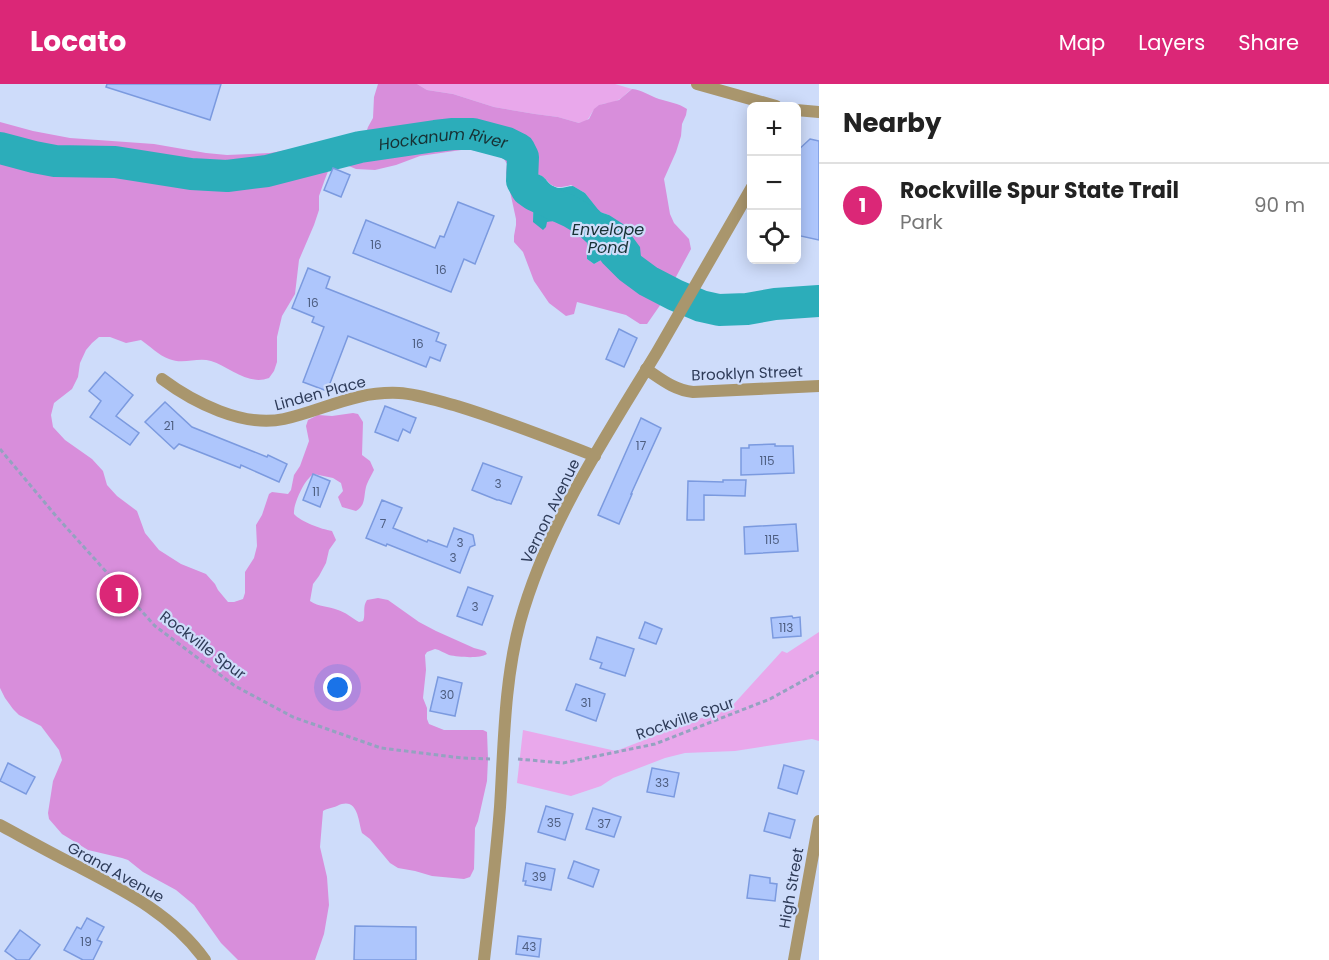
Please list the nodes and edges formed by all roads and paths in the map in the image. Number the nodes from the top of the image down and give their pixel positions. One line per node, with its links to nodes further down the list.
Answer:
1 (697, 84): 2 (street)
2 (762, 102)
3 (801, 110): 4 (street)
4 (819, 112)
5 (747, 196): 6 (street, Vernon Avenue)
6 (646, 369): 8 (street, Brooklyn Street); 10 (street, Vernon Avenue)
7 (162, 379): 10 (street, Linden Place)
8 (819, 386)
9 (0, 449): 12 (path, Rockville Spur)
10 (595, 456): 17 (street, Vernon Avenue)
11 (819, 672): 13 (path, Rockville Spur)
12 (492, 759)
13 (516, 759)
14 (819, 821): 18 (street, High Street)
15 (0, 825): 16 (street, Grand Avenue)
16 (205, 960)
17 (484, 960)
18 (794, 960)

